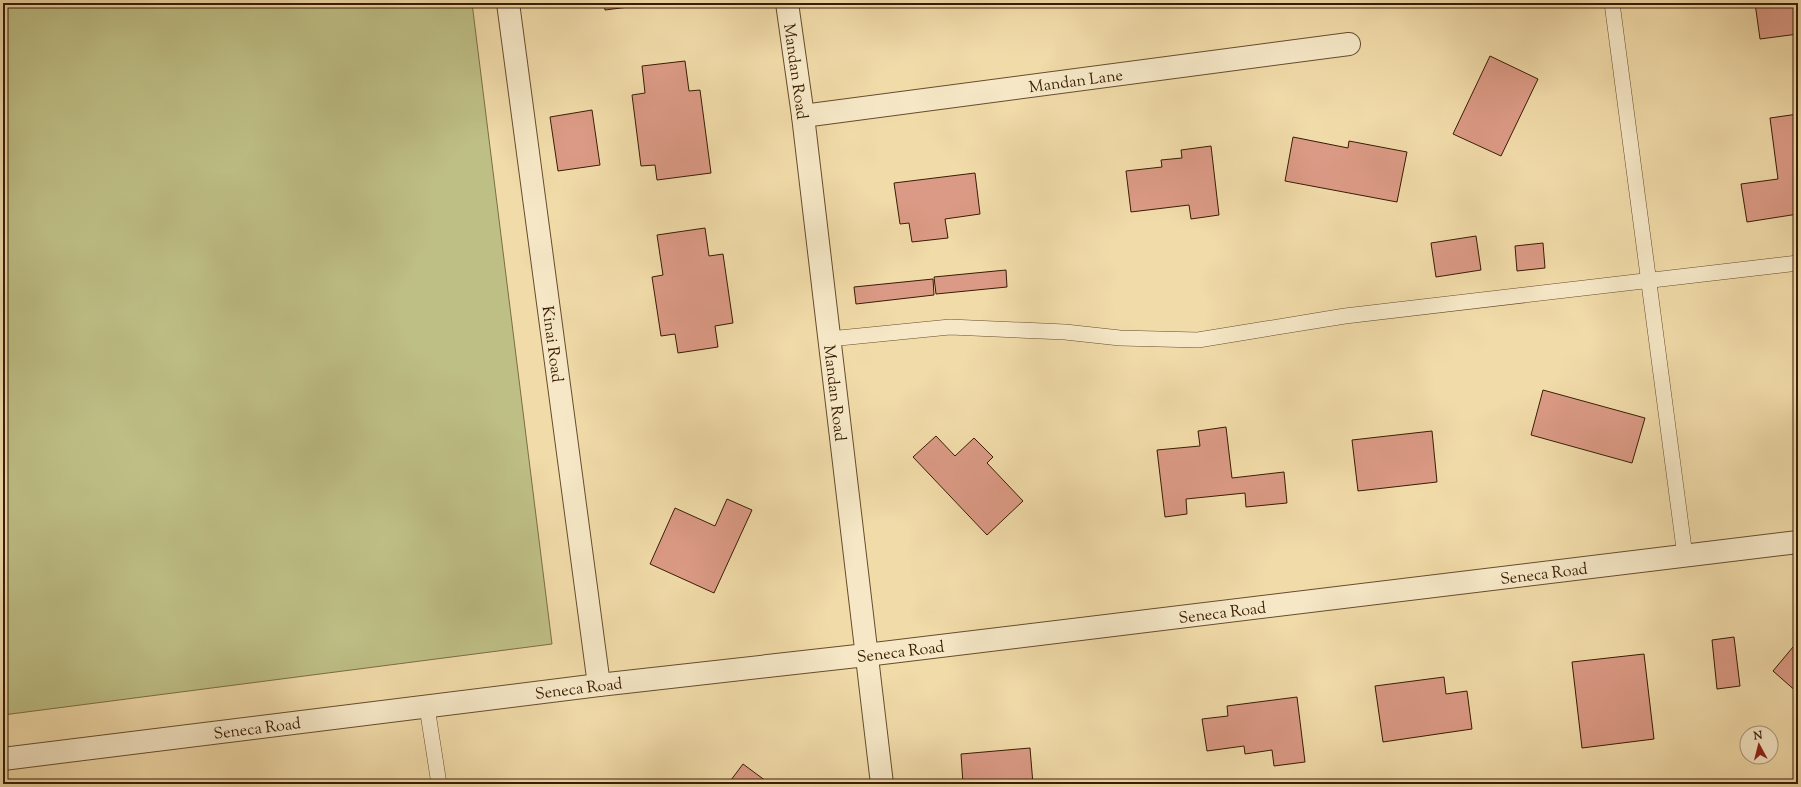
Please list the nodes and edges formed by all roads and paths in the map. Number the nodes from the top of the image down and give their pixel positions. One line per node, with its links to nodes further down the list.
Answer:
1 (508, 3): 12 (street, Kinai Road)
2 (787, 3): 5 (street, Mandan Road)
3 (1612, 3): 7 (lane)
4 (1349, 44): 5 (street, Mandan Lane)
5 (803, 116): 8 (street, Mandan Road)
6 (1798, 263): 7 (lane)
7 (1649, 280): 8 (lane); 10 (lane)
8 (829, 339): 11 (street, Mandan Road)
9 (1798, 542): 10 (street, Seneca Road)
10 (1685, 556): 11 (street, Seneca Road)
11 (866, 655): 12 (street, Seneca Road); 16 (street, Mandan Road)
12 (599, 685): 13 (street, Seneca Road)
13 (427, 707): 14 (street, Seneca Road); 15 (lane)
14 (3, 759)
15 (439, 784)
16 (882, 784)

